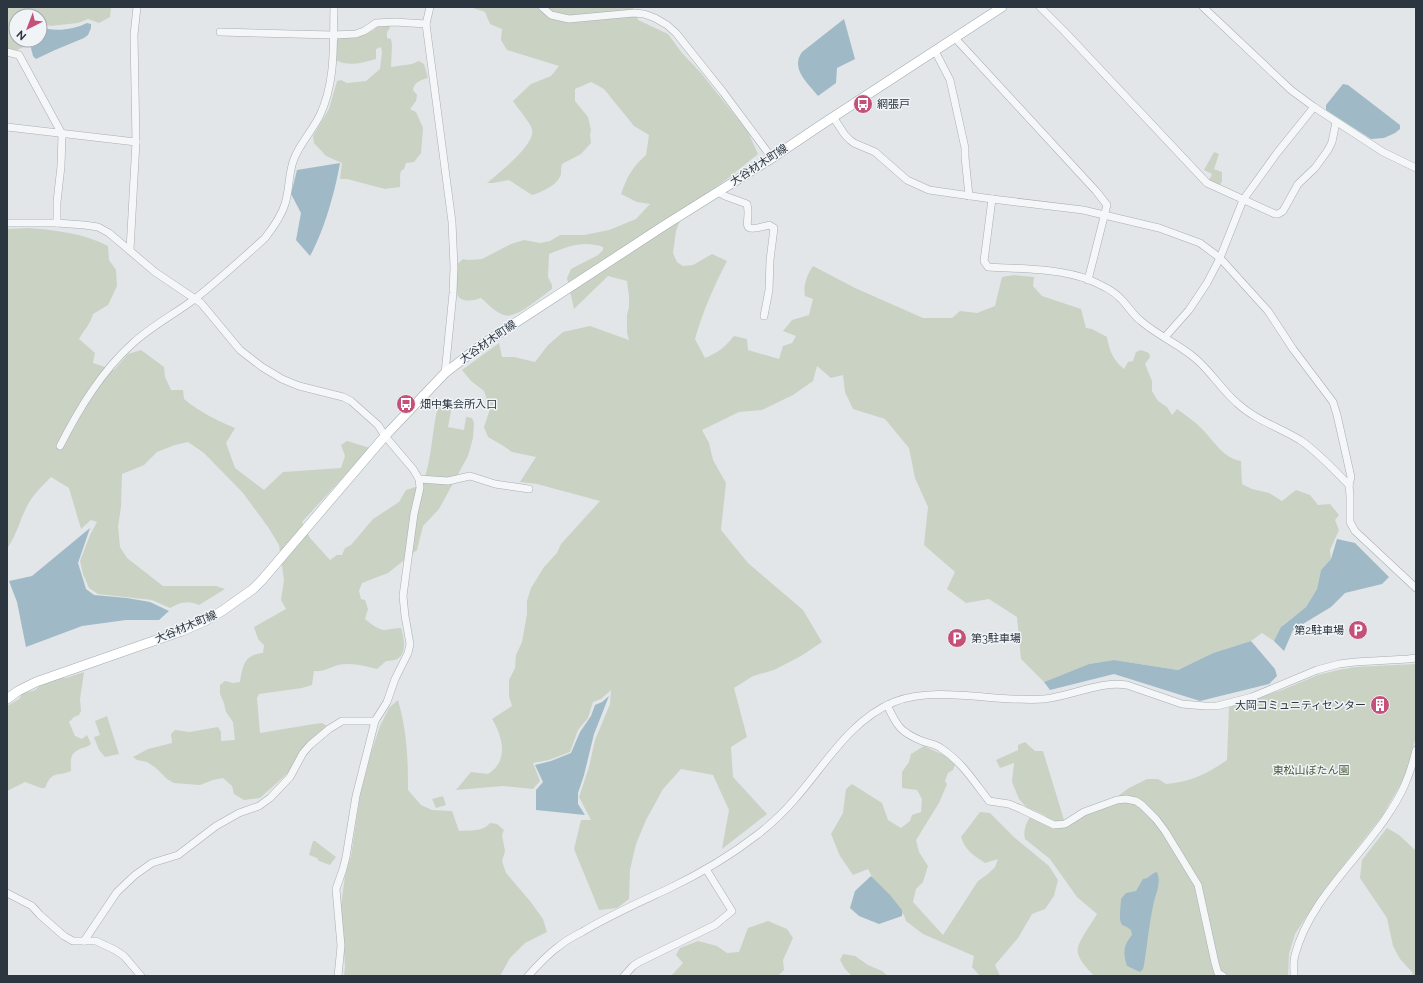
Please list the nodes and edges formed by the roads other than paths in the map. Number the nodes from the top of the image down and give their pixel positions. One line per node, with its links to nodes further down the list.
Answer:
1 (137, 7): 19 (street)
2 (334, 7): 10 (street)
3 (430, 7): 8 (street)
4 (542, 7): 20 (street)
5 (1002, 7): 11 (main road, 大谷材木町線)
6 (1040, 7): 25 (street)
7 (1203, 7): 14 (street)
8 (426, 24): 10 (street); 35 (street)
9 (220, 32): 10 (street)
10 (333, 35): 32 (street)
11 (955, 38): 12 (main road, 大谷材木町線); 26 (street)
12 (935, 51): 15 (main road, 大谷材木町線); 23 (street)
13 (7, 52): 18 (street)
14 (1314, 108): 16 (street); 25 (street)
15 (833, 117): 20 (main road, 大谷材木町線); 23 (street)
16 (1336, 122): 21 (street); 25 (street)
17 (7, 126): 18 (street)
18 (62, 134): 19 (street); 28 (street)
19 (136, 142): 29 (street)
20 (772, 158): 22 (main road, 大谷材木町線)
21 (1416, 168)
22 (718, 192): 33 (street); 35 (main road, 大谷材木町線)
23 (969, 196): 24 (street)
24 (992, 199): 26 (street); 31 (street)
25 (1243, 200): 30 (street)
26 (1104, 215): 30 (street); 31 (street)
27 (7, 223): 28 (street)
28 (57, 223): 29 (street)
29 (130, 250): 32 (street)
30 (1220, 258): 34 (street); 39 (street)
31 (1088, 280): 34 (street)
32 (196, 298): 36 (street); 37 (street)
33 (764, 316)
34 (1165, 337): 39 (street)
35 (445, 373): 36 (main road, 大谷材木町線)
36 (385, 436): 38 (street); 43 (main road, 大谷材木町線)
37 (60, 446)
38 (419, 479): 40 (street); 45 (street)
39 (1349, 485): 41 (street)
40 (530, 490)
41 (1416, 588)
42 (1416, 658): 44 (street)
43 (7, 699)
44 (887, 705): 47 (street); 54 (street)
45 (375, 720): 49 (street); 51 (street)
46 (1416, 750): 55 (street)
47 (706, 870): 52 (street); 53 (street)
48 (7, 893): 49 (street)
49 (84, 942): 50 (street)
50 (141, 976)
51 (338, 976)
52 (528, 976)
53 (624, 976)
54 (1223, 976)
55 (1294, 976)

